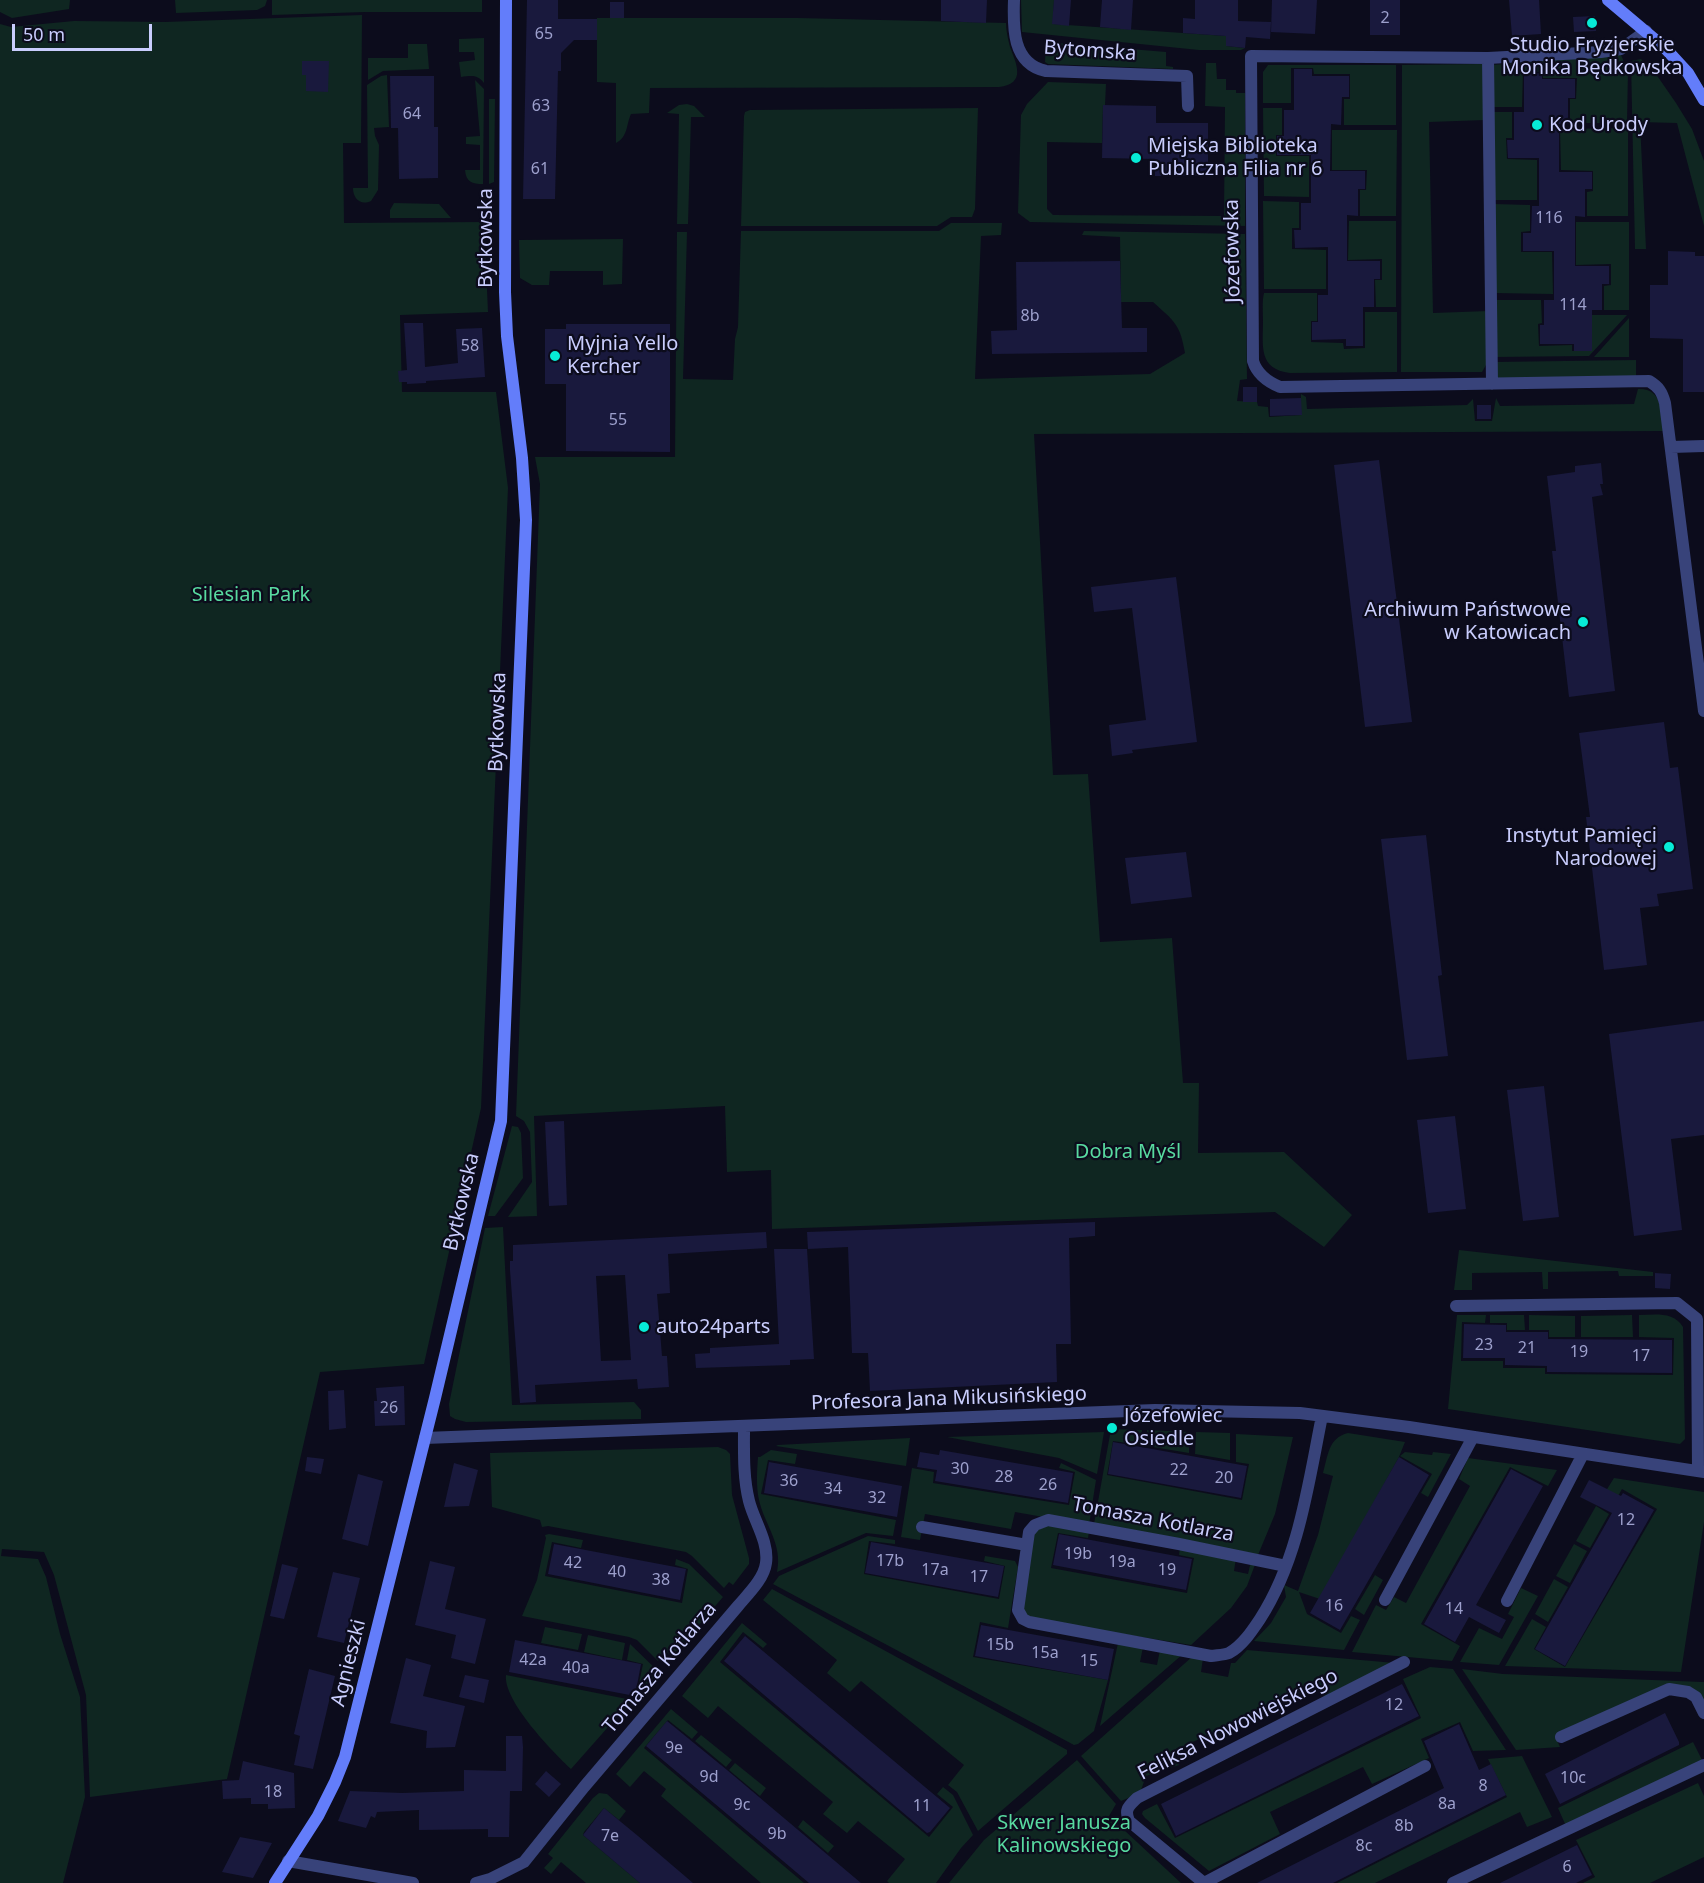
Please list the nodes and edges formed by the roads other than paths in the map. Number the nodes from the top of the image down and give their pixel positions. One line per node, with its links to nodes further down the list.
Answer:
1 (506, 0): 16 (street, Bytkowska)
2 (1014, 0): 7 (street, Bytomska)
3 (1608, 0): 4 (street)
4 (1646, 30): 5 (street, Józefowska); 6 (street)
5 (1488, 58): 8 (street); 8 (street, Józefowska)
6 (1704, 100)
7 (1188, 106)
8 (1492, 384): 10 (street, Józefowska)
9 (1704, 446): 10 (street)
10 (1671, 447): 11 (street, Józefowska)
11 (1704, 711)
12 (1456, 1306): 18 (street)
13 (1322, 1416): 14 (street, Profesora Jana Mikusińskiego); 15 (street, Profesora Jana Mikusińskiego); 21 (street, Tomasza Kotlarza)
14 (744, 1427): 16 (street, Profesora Jana Mikusińskiego); 32 (street, Tomasza Kotlarza)
15 (1473, 1437): 17 (street, Profesora Jana Mikusińskiego); 22 (street)
16 (425, 1438): 29 (street, Agnieszki)
17 (1583, 1454): 18 (street, Profesora Jana Mikusińskiego); 23 (street)
18 (1701, 1471)
19 (922, 1527): 20 (street)
20 (1027, 1545): 21 (street, Tomasza Kotlarza); 21 (street, Tomasza Kotlarza)
21 (1286, 1566)
22 (1385, 1600)
23 (1508, 1600)
24 (1404, 1662): 28 (street, Feliksa Nowowiejskiego)
25 (1704, 1713): 26 (street)
26 (1561, 1737)
27 (1704, 1765): 33 (street)
28 (1425, 1766)
29 (288, 1861): 30 (street, Agnieszki); 31 (street)
30 (274, 1883)
31 (413, 1883)
32 (476, 1883)
33 (1453, 1883)

